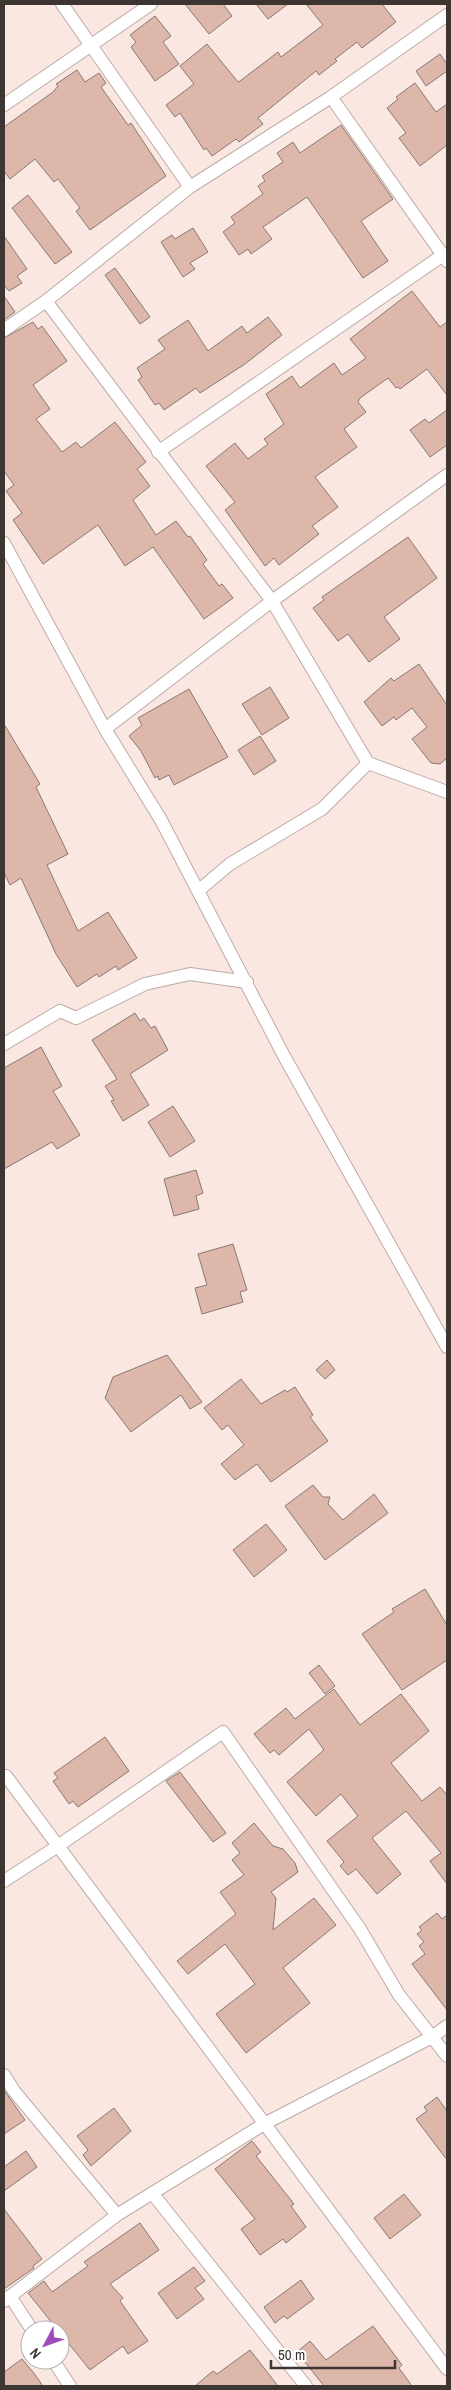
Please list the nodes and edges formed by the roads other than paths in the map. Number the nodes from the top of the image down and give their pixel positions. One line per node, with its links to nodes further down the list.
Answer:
1 (62, 4): 4 (street)
2 (151, 4): 4 (street)
3 (447, 15): 5 (street)
4 (91, 46): 6 (street); 7 (street)
5 (331, 97): 7 (street); 8 (street)
6 (4, 105)
7 (190, 187): 9 (street)
8 (445, 258): 11 (street)
9 (46, 301): 10 (street); 11 (street)
10 (4, 330)
11 (158, 452): 14 (street)
12 (447, 475): 14 (street)
13 (4, 543): 15 (street)
14 (272, 601): 15 (street); 16 (street)
15 (105, 729): 18 (street)
16 (368, 763): 17 (street); 18 (street)
17 (447, 792)
18 (198, 890): 19 (street)
19 (247, 982): 20 (street); 21 (street)
20 (4, 1044)
21 (447, 1347)
22 (6, 1776): 23 (street)
23 (58, 1846): 24 (street); 26 (street); 30 (street)
24 (4, 1881)
25 (447, 2026): 26 (street)
26 (432, 2037): 27 (street); 30 (street)
27 (447, 2056)
28 (4, 2075): 29 (street)
29 (9, 2093): 32 (street)
30 (264, 2124): 31 (street); 35 (street)
31 (152, 2193): 32 (street); 38 (street)
32 (117, 2215): 33 (street)
33 (7, 2299): 34 (street)
34 (24, 2320)
35 (447, 2369)
36 (60, 2370): 37 (street)
37 (70, 2386)
38 (306, 2386)

